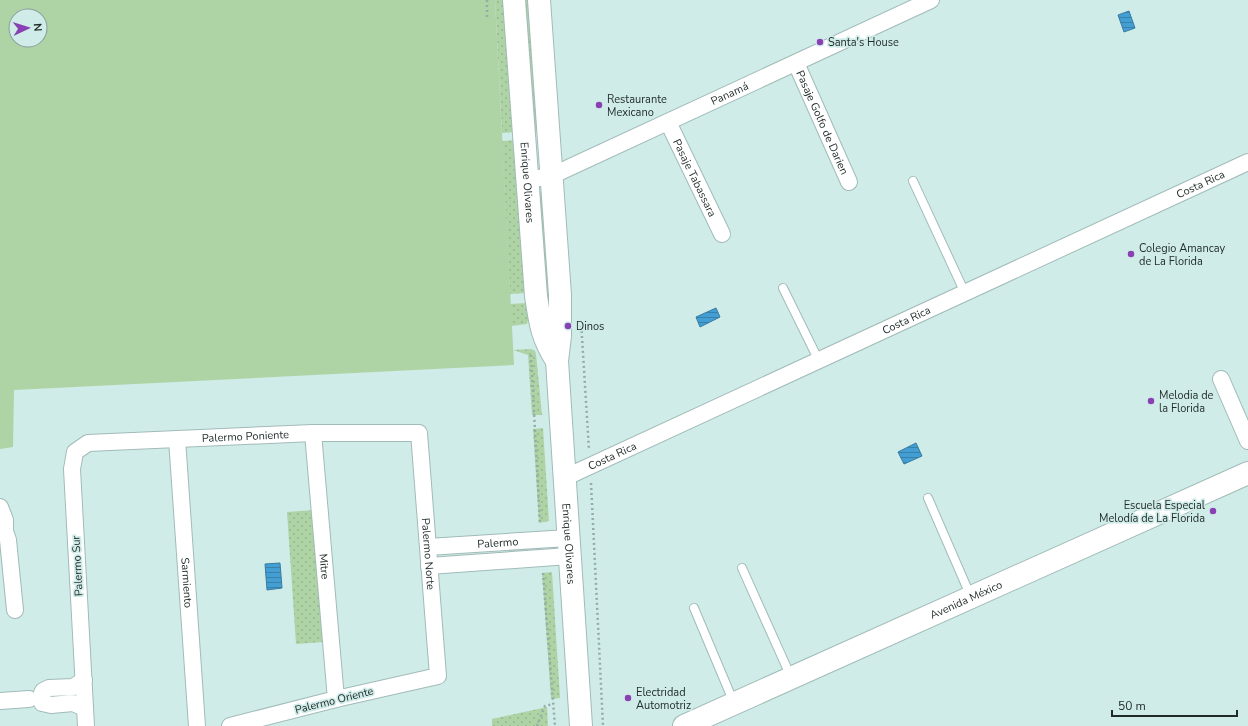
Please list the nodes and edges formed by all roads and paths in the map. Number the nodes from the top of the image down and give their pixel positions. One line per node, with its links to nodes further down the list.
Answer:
1 (487, 0): 5 (path)
2 (514, 0): 10 (main road, Enrique Olivares)
3 (539, 0): 9 (main road, Enrique Olivares)
4 (931, 0): 6 (street, Panamá)
5 (487, 19)
6 (796, 63): 7 (street, Panamá); 12 (street, Pasaje Golfo de Darien)
7 (668, 122): 9 (street, Panamá); 13 (street, Pasaje Tabassara)
8 (1248, 162): 15 (street, Costa Rica)
9 (551, 176): 10 (street, Panamá); 17 (main road, Enrique Olivares)
10 (527, 180): 17 (main road, Enrique Olivares)
11 (913, 181): 15 (lane)
12 (849, 182)
13 (722, 234)
14 (783, 288): 18 (lane)
15 (965, 293): 18 (street, Costa Rica)
16 (531, 349): 30 (path)
17 (557, 361): 26 (main road, Enrique Olivares)
18 (819, 361): 26 (street, Costa Rica)
19 (1221, 379): 23 (street)
20 (313, 433): 21 (street, Palermo Poniente); 22 (street, Palermo Poniente); 43 (street, Mitre)
21 (419, 433): 31 (street, Palermo Norte)
22 (177, 439): 24 (street, Palermo Poniente); 49 (street, Sarmiento)
23 (1248, 441)
24 (75, 452): 41 (street, Palermo Sur)
25 (1248, 473): 36 (main road, Avenida México)
26 (564, 478): 32 (main road, Enrique Olivares)
27 (928, 498): 36 (lane)
28 (0, 507): 29 (street)
29 (3, 531): 38 (street)
30 (541, 540): 31 (street, Palermo); 32 (street, Palermo)
31 (428, 547): 34 (street, Palermo Norte)
32 (569, 547): 33 (street, Palermo); 53 (main road, Enrique Olivares)
33 (542, 558): 34 (street, Palermo); 46 (path)
34 (429, 566): 39 (street, Palermo Norte)
35 (742, 568): 40 (lane)
36 (971, 597): 40 (main road, Avenida México)
37 (694, 608): 45 (lane)
38 (15, 610)
39 (438, 676): 43 (street, Palermo Oriente)
40 (791, 678): 45 (main road, Avenida México)
41 (84, 680): 47 (street, Palermo Sur); 47 (street)
42 (29, 699): 44 (street)
43 (336, 699): 50 (street, Palermo Oriente)
44 (0, 700)
45 (734, 703): 54 (main road, Avenida México)
46 (553, 704): 51 (path); 52 (path)
47 (86, 708): 48 (street, Palermo Sur)
48 (86, 726)
49 (197, 726)
50 (230, 726)
51 (537, 726)
52 (554, 726)
53 (581, 726)
54 (684, 726)

